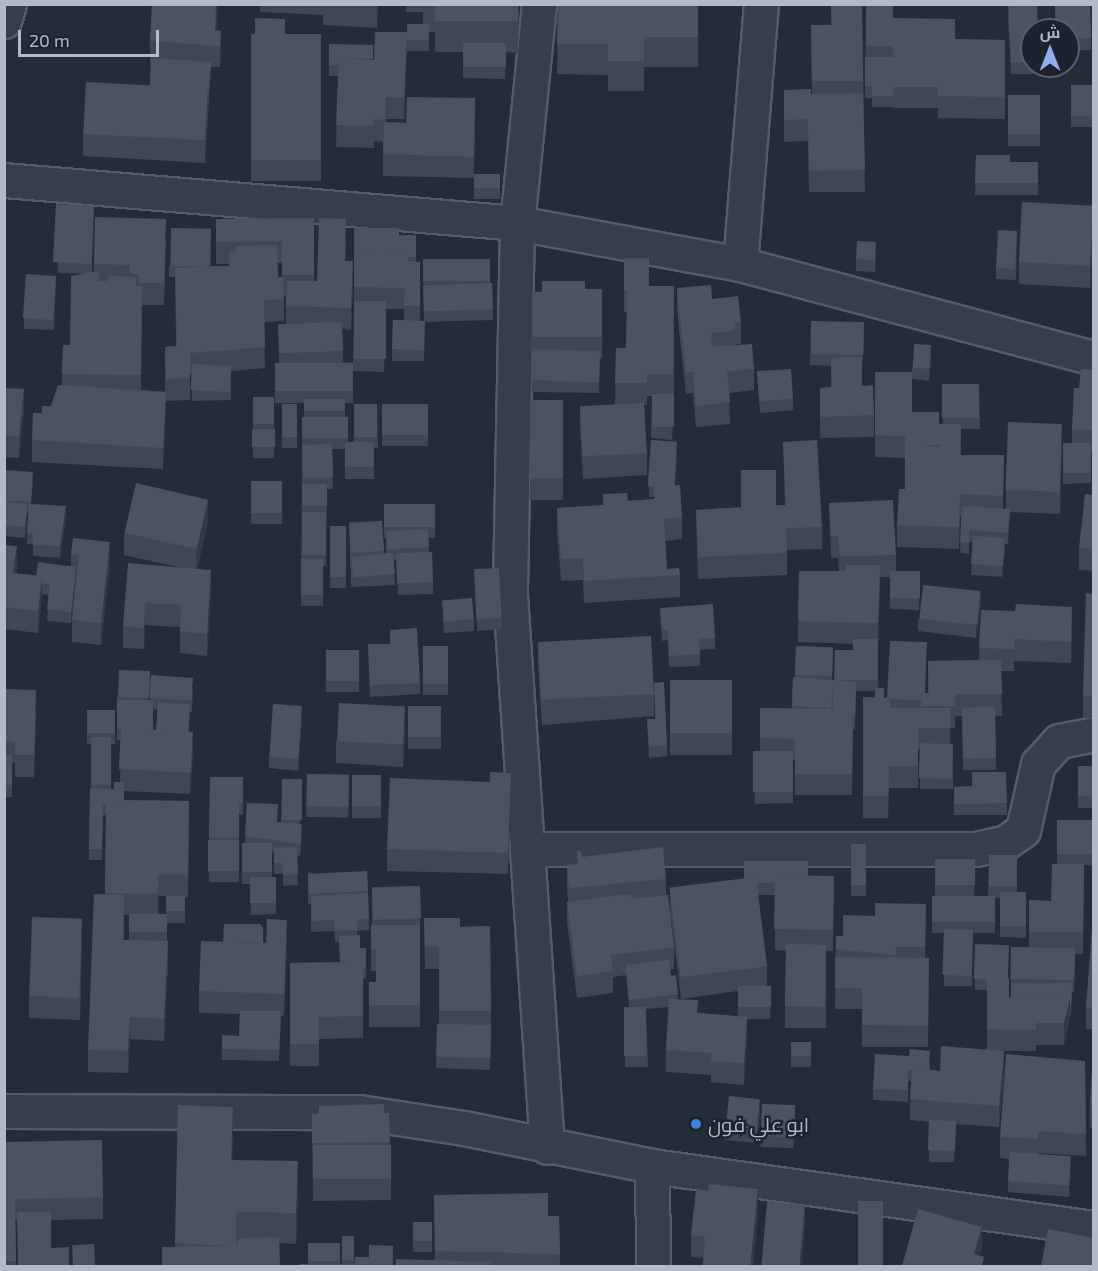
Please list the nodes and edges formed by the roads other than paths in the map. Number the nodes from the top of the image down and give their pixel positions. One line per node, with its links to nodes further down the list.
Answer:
1 (9, 4): 4 (street)
2 (539, 4): 6 (street)
3 (761, 4): 7 (street)
4 (4, 21)
5 (4, 180): 6 (street)
6 (518, 223): 7 (street); 10 (street)
7 (740, 264): 8 (street)
8 (1094, 358)
9 (1094, 734): 10 (street)
10 (527, 849): 12 (street)
11 (4, 1111): 12 (street)
12 (547, 1147): 13 (street)
13 (652, 1166): 14 (street); 15 (street)
14 (1094, 1228)
15 (653, 1266)

